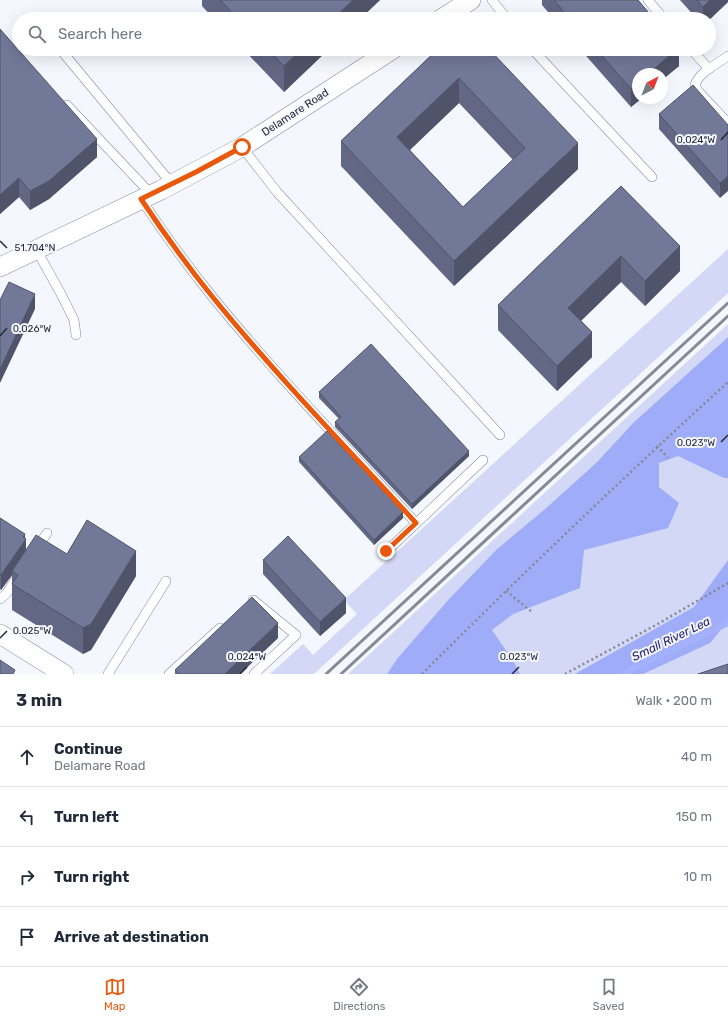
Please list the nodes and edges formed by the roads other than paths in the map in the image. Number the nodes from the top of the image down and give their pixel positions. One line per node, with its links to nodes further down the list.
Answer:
1 (471, 0): 4 (street)
2 (492, 0): 5 (lane)
3 (648, 0): 6 (lane)
4 (452, 12)
5 (501, 12)
6 (658, 12)
7 (66, 56): 17 (lane)
8 (382, 56): 15 (street, Delamare Road)
9 (539, 56): 16 (lane)
10 (697, 56): 12 (lane)
11 (728, 56): 12 (lane)
12 (709, 69): 14 (lane)
13 (62, 100): 18 (lane)
14 (728, 123)
15 (242, 147): 17 (street, Delamare Road); 22 (lane)
16 (652, 177)
17 (172, 184): 18 (street, Delamare Road)
18 (146, 197): 19 (street, Delamare Road); 24 (lane)
19 (36, 249): 20 (street, Delamare Road); 21 (lane)
20 (3, 261)
21 (76, 336)
22 (500, 436)
23 (483, 460): 24 (lane)
24 (416, 523): 26 (lane)
25 (47, 533): 28 (lane)
26 (386, 551)
27 (166, 581): 33 (lane)
28 (0, 599)
29 (247, 604): 35 (lane)
30 (225, 624): 34 (lane)
31 (0, 634): 32 (street)
32 (52, 671)
33 (108, 674)
34 (169, 674)
35 (254, 674)

